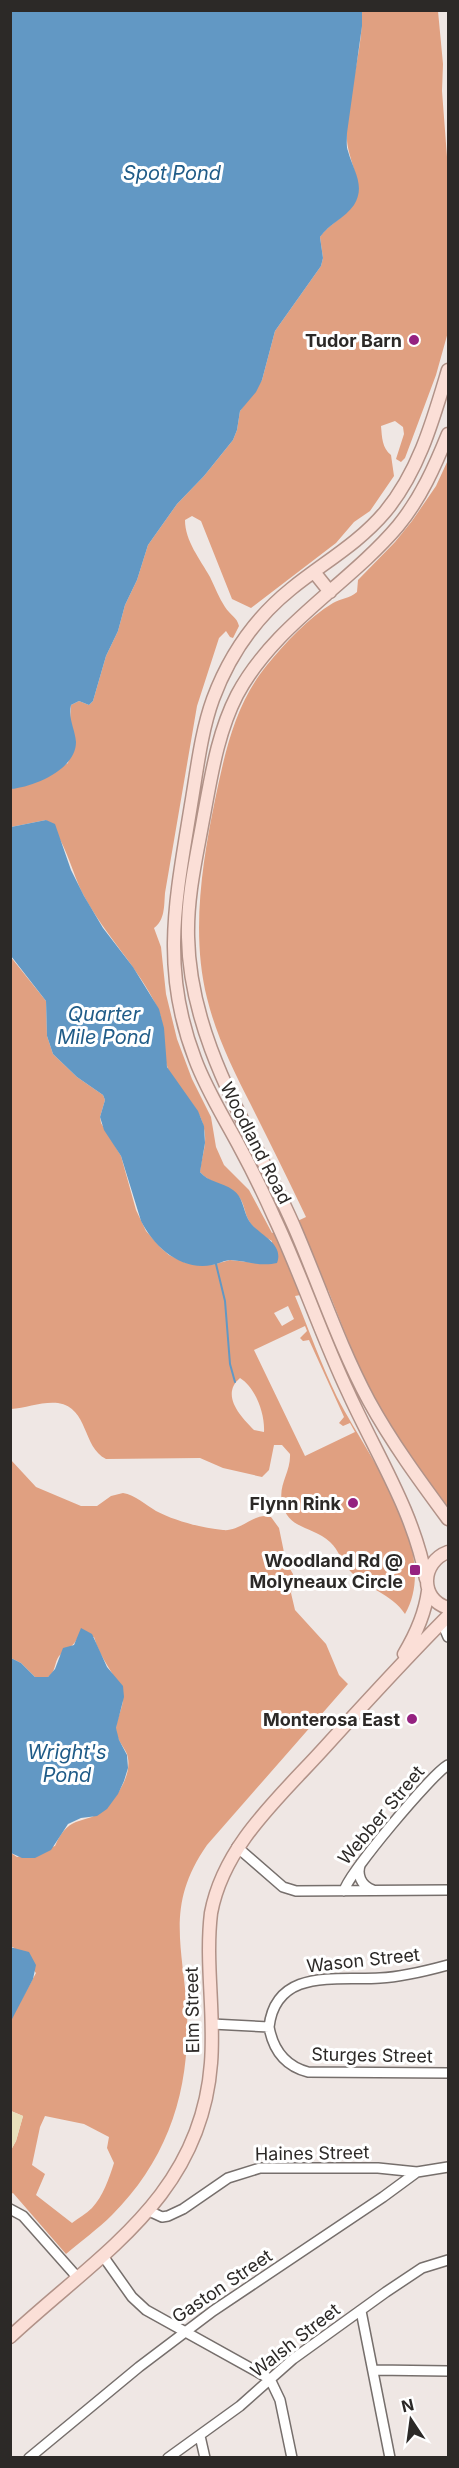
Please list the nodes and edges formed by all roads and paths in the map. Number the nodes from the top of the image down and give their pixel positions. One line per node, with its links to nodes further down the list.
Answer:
1 (448, 370): 3 (main road, Woodland Road)
2 (448, 434): 4 (main road, Woodland Road)
3 (314, 572): 4 (main road); 5 (main road, Woodland Road)
4 (330, 592): 6 (main road, Woodland Road)
5 (213, 700): 6 (main road); 8 (main road, Woodland Road)
6 (231, 707): 7 (main road, Woodland Road)
7 (309, 1262): 8 (main road); 9 (main road, Woodland Road)
8 (296, 1267): 11 (main road, Woodland Road)
9 (448, 1519)
10 (448, 1552): 11 (main road)
11 (427, 1585): 12 (main road); 15 (main road, Elm Street)
12 (448, 1608)
13 (445, 1619): 14 (street); 15 (main road, Elm Street)
14 (448, 1637)
15 (394, 1671): 17 (main road, Elm Street)
16 (448, 1765): 18 (street, Webber Street)
17 (237, 1847): 20 (street); 23 (main road, Elm Street)
18 (362, 1862): 20 (street, Webber Street); 21 (street)
19 (448, 1890): 21 (street)
20 (344, 1891): 21 (street)
21 (378, 1891)
22 (448, 1965): 24 (street, Wason Street)
23 (212, 2024): 24 (street); 29 (main road, Elm Street)
24 (269, 2027): 25 (street, Sturges Street)
25 (448, 2073)
26 (448, 2167): 27 (street, Gaston Street)
27 (417, 2172): 29 (street, Haines Street); 34 (street, Gaston Street)
28 (10, 2209): 32 (street)
29 (149, 2211): 30 (main road, Elm Street)
30 (103, 2256): 32 (main road, Elm Street); 34 (street)
31 (448, 2260): 33 (street, Walsh Street)
32 (78, 2278): 35 (main road, Elm Street)
33 (360, 2311): 36 (street); 38 (street, Walsh Street)
34 (184, 2331): 38 (street); 40 (street, Gaston Street)
35 (10, 2337)
36 (374, 2370): 37 (street); 44 (street)
37 (448, 2371)
38 (270, 2379): 39 (street, Walsh Street); 43 (street)
39 (200, 2436): 41 (street, Walsh Street); 42 (street)
40 (29, 2457)
41 (168, 2457)
42 (205, 2457)
43 (292, 2457)
44 (390, 2457)

